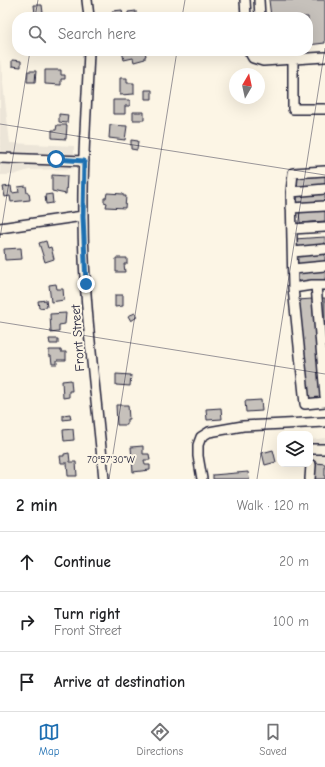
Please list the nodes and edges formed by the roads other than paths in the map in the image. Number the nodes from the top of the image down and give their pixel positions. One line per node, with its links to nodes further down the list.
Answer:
1 (88, 0): 4 (street)
2 (245, 0): 5 (street)
3 (259, 0): 6 (street)
4 (89, 12)
5 (246, 12)
6 (260, 12)
7 (89, 56): 15 (street, Front Street)
8 (252, 56): 12 (street)
9 (264, 56): 12 (street)
10 (325, 57): 11 (street)
11 (294, 59): 12 (street); 13 (street)
12 (264, 61)
13 (325, 109)
14 (0, 158): 15 (street)
15 (84, 161): 21 (street, Front Street)
16 (325, 171): 18 (street)
17 (325, 189): 18 (street)
18 (291, 192): 20 (street)
19 (325, 206): 20 (street)
20 (291, 208): 24 (street)
21 (83, 216): 23 (street); 37 (street, Front Street)
22 (325, 227): 24 (street)
23 (0, 228)
24 (292, 229): 26 (street)
25 (325, 249): 26 (street)
26 (292, 252): 28 (street)
27 (325, 266): 28 (street)
28 (293, 269): 30 (street)
29 (320, 285): 30 (street); 31 (street)
30 (293, 288): 32 (street)
31 (325, 396)
32 (325, 402)
33 (325, 422): 38 (street)
34 (313, 449): 35 (street)
35 (325, 449)
36 (311, 467): 39 (street)
37 (104, 479)
38 (202, 479)
39 (310, 479)

